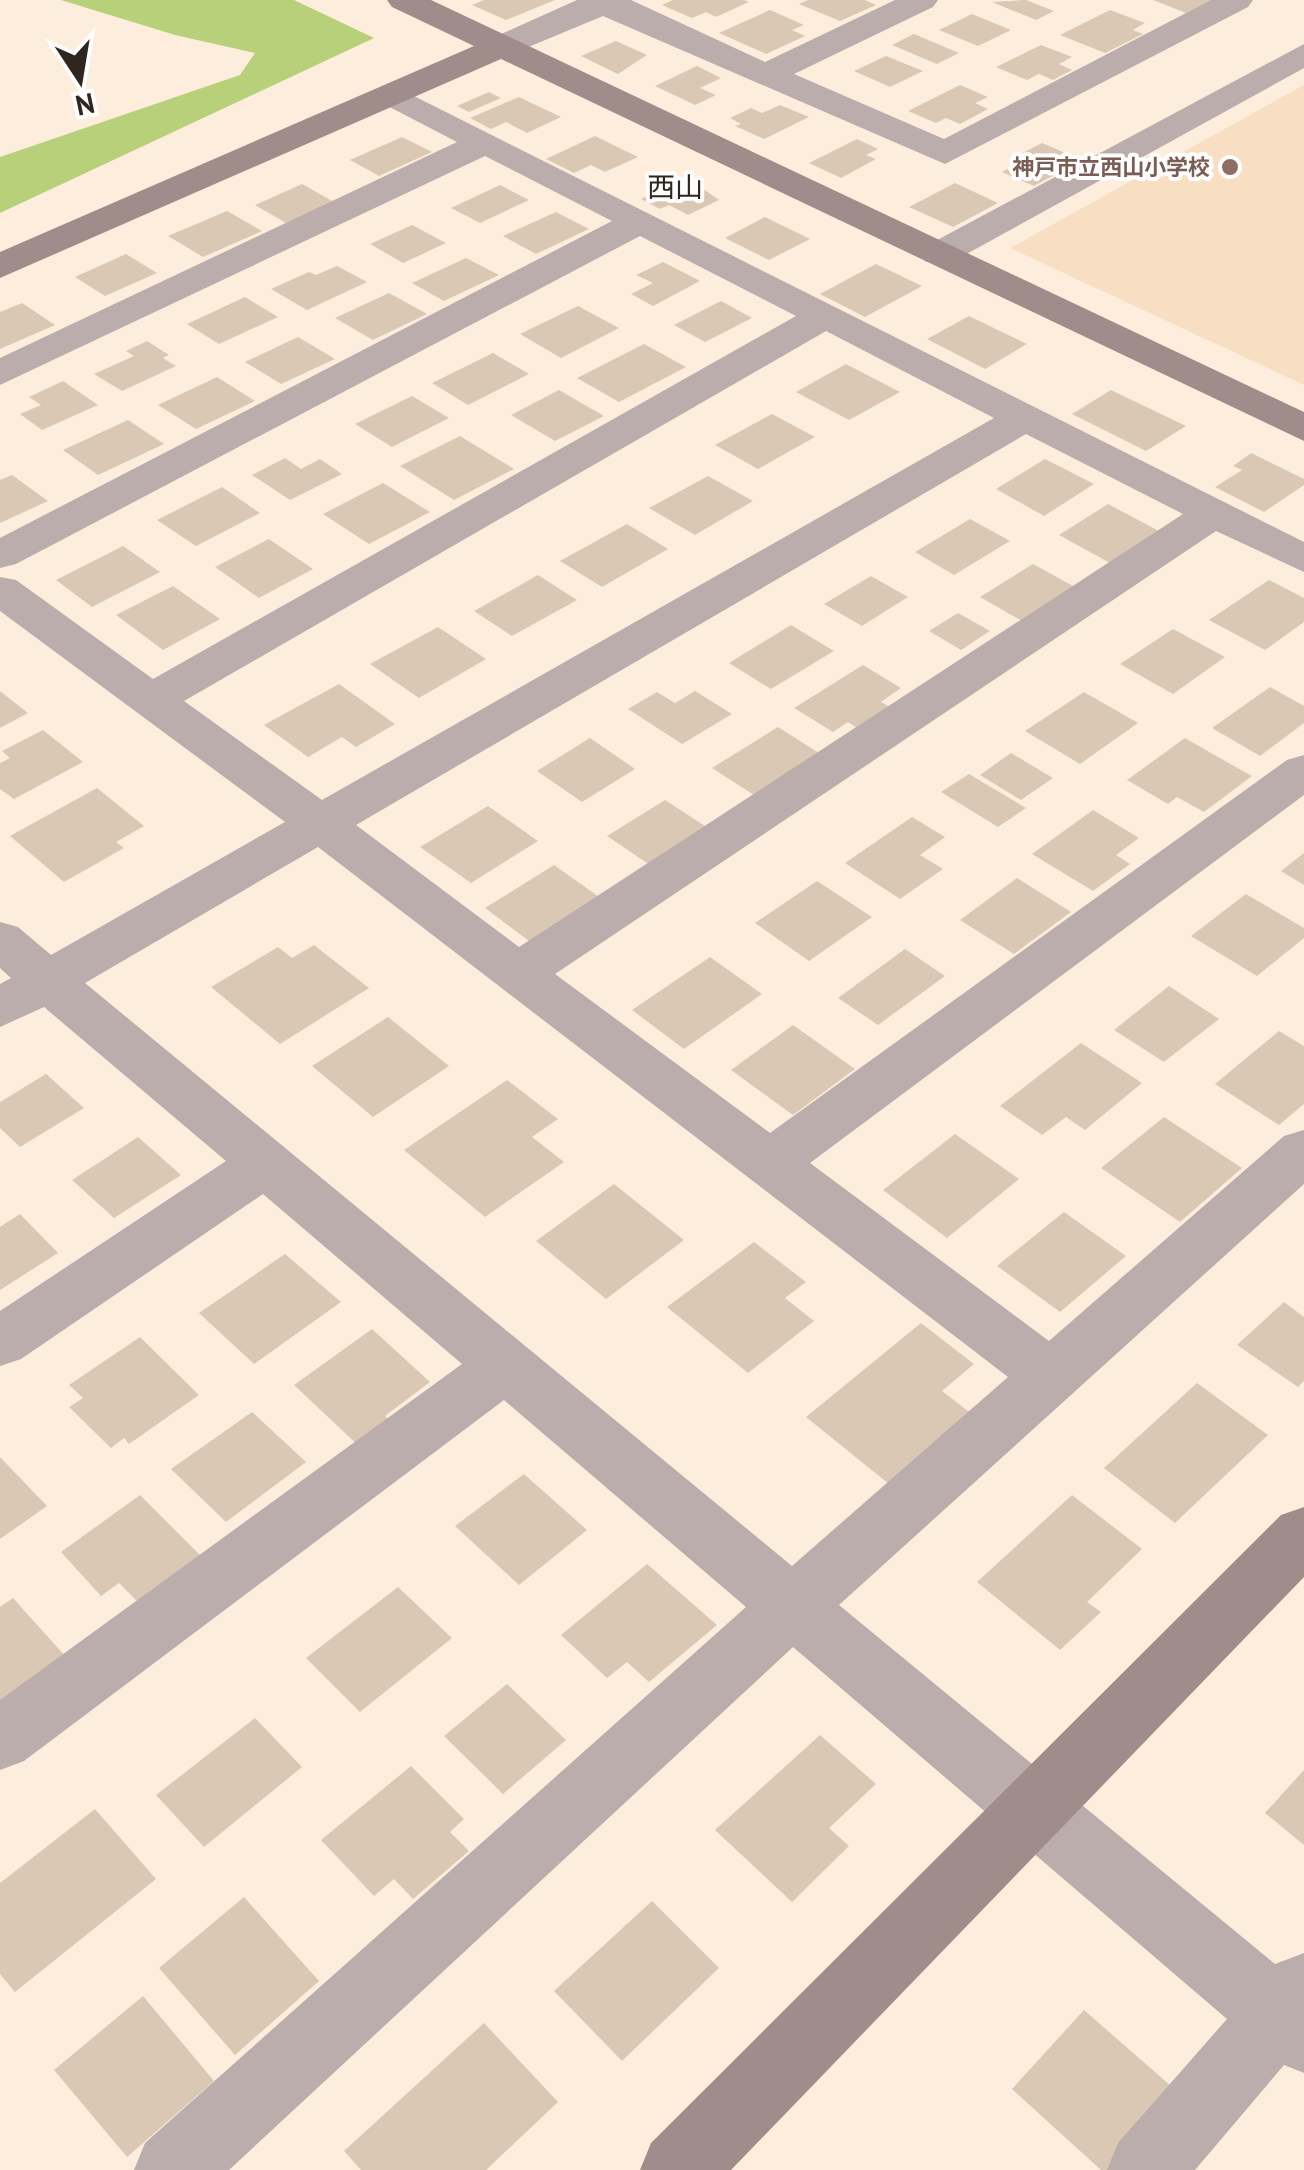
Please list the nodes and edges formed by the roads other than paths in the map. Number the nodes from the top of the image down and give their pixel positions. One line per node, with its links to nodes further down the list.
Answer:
1 (404, 0): 5 (street)
2 (921, 0): 7 (street)
3 (1236, 0): 7 (street)
4 (604, 2): 5 (street); 7 (street)
5 (502, 46): 8 (street); 11 (street)
6 (1304, 54): 11 (street)
7 (764, 74)
8 (392, 95): 9 (street); 12 (street)
9 (484, 142): 10 (street); 14 (street)
10 (639, 222): 13 (street); 18 (street)
11 (939, 254): 16 (street)
12 (0, 266)
13 (823, 317): 15 (street); 21 (street)
14 (0, 373)
15 (1022, 419): 17 (street); 23 (street)
16 (1304, 428)
17 (1213, 514): 19 (street); 25 (street)
18 (0, 555)
19 (1304, 559)
20 (0, 590): 21 (street)
21 (151, 700): 23 (street)
22 (1304, 771): 29 (street)
23 (320, 823): 25 (street); 26 (street)
24 (0, 940): 26 (street)
25 (518, 973): 29 (street)
26 (24, 994): 28 (street)
27 (1304, 1151): 32 (street)
28 (266, 1162): 30 (street); 31 (street)
29 (770, 1163): 32 (street)
30 (0, 1342)
31 (508, 1364): 34 (street); 35 (street)
32 (1051, 1376): 34 (street)
33 (1304, 1534): 36 (street)
34 (794, 1605): 36 (street); 38 (street)
35 (0, 1739)
36 (1035, 1807): 37 (street); 39 (street)
37 (1296, 2012): 40 (street)
38 (172, 2170)
39 (678, 2170)
40 (1145, 2170)

